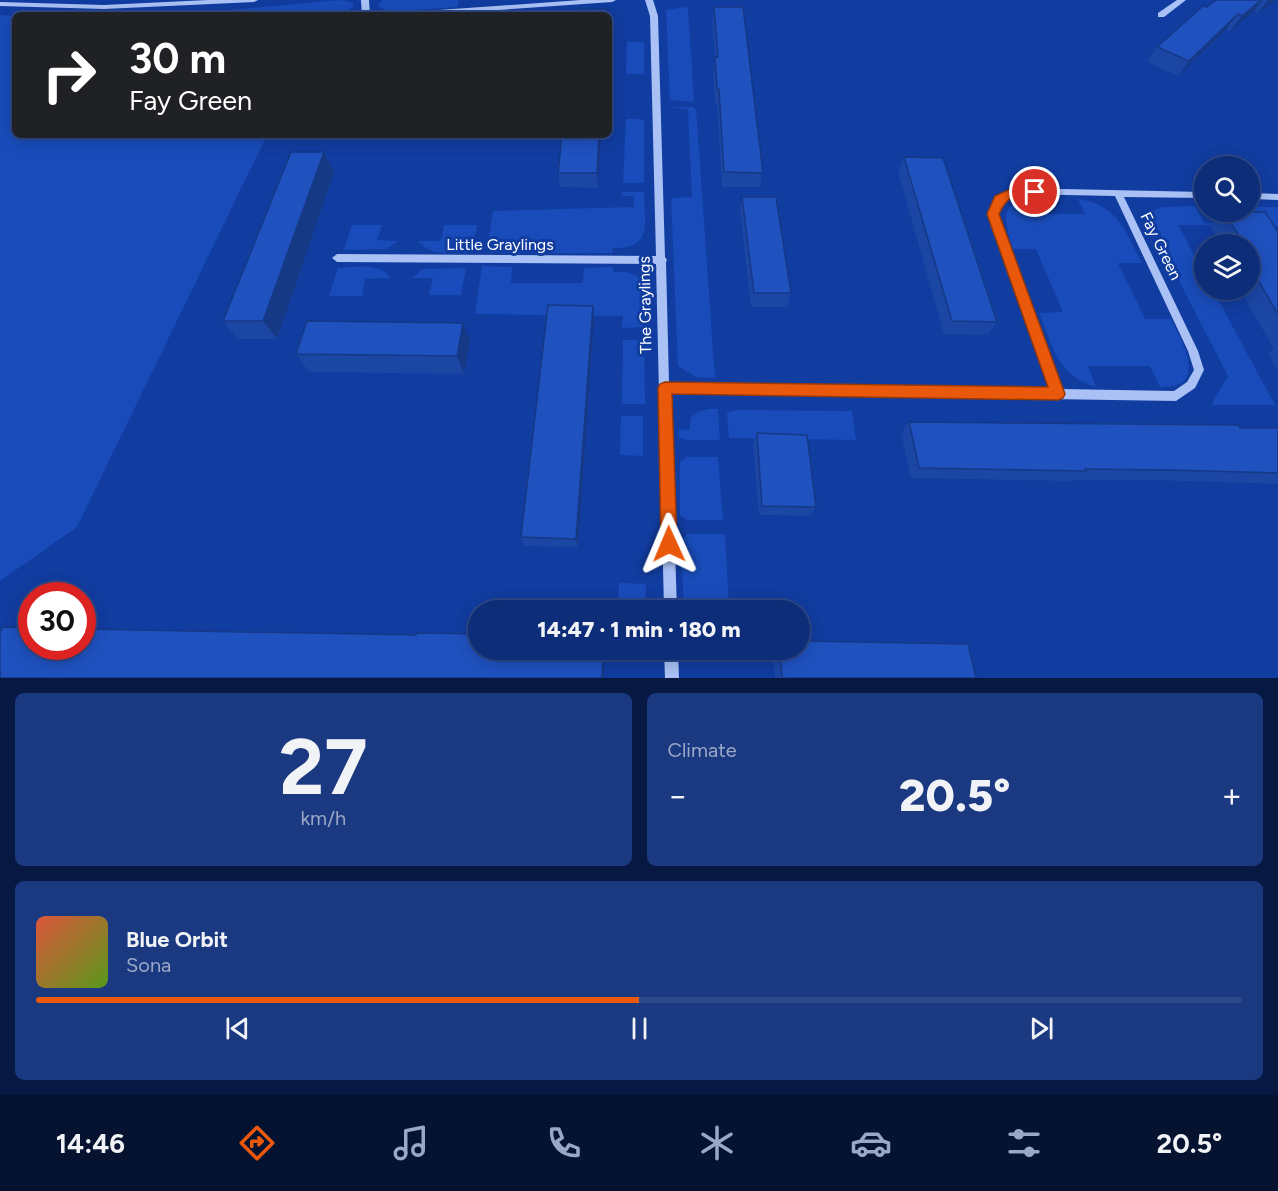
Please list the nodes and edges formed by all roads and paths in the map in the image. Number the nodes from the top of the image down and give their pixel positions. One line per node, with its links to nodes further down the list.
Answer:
1 (254, 0): 5 (street)
2 (612, 0): 6 (street)
3 (649, 0): 13 (street, The Graylings)
4 (1182, 0): 7 (street)
5 (0, 4)
6 (439, 12)
7 (1161, 15)
8 (1118, 194): 9 (street, Fay Green); 15 (street, Fay Green); 15 (street, Fay Green)
9 (1194, 195)
10 (1260, 196): 11 (street)
11 (1278, 197)
12 (337, 258): 13 (street, Little Graylings)
13 (662, 260): 14 (street, The Graylings)
14 (665, 388): 15 (street, Fay Green); 16 (street, The Graylings)
15 (1058, 394)
16 (670, 600)
17 (671, 660): 18 (street)
18 (672, 678)

